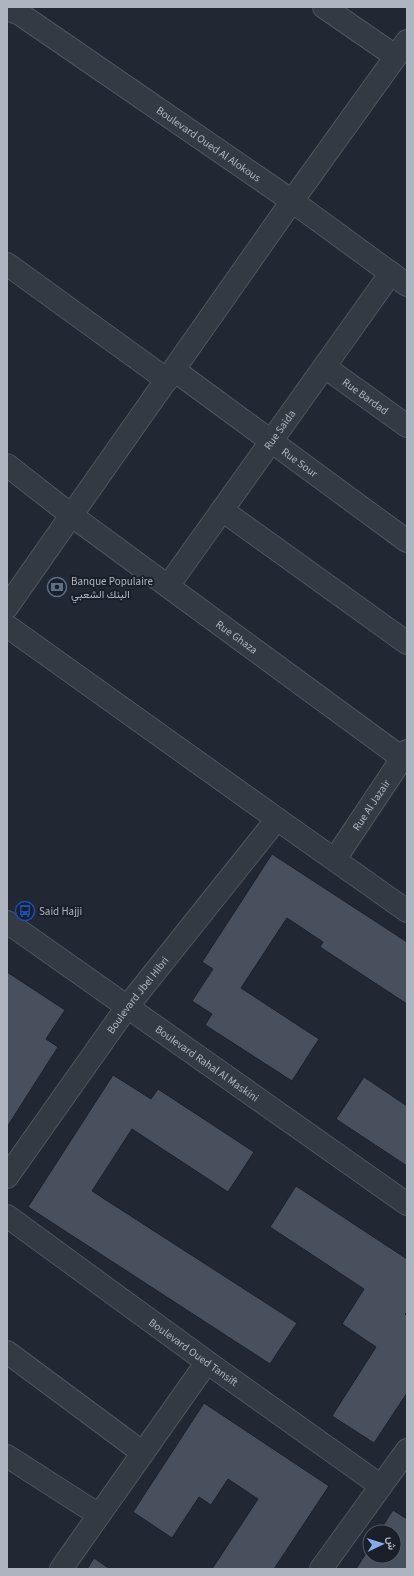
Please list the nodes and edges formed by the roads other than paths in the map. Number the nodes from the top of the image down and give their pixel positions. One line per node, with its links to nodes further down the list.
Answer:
1 (324, 7): 3 (street)
2 (7, 9): 4 (street, Boulevard Oued Al Alokous)
3 (401, 48): 4 (street)
4 (292, 201): 6 (street, Boulevard Oued Al Alokous); 8 (street)
5 (7, 264): 8 (street, Rue Sour)
6 (399, 279): 7 (street, Rue Saida)
7 (325, 367): 9 (street, Rue Bardad); 10 (street, Rue Saida)
8 (170, 375): 10 (street, Rue Sour); 13 (street)
9 (407, 426)
10 (271, 442): 12 (street, Rue Saida); 14 (street, Rue Sour)
11 (7, 465): 13 (street, Rue Ghaza)
12 (222, 510): 15 (street, Rue Saida); 18 (street)
13 (71, 515): 15 (street, Rue Ghaza); 16 (street)
14 (407, 541)
15 (168, 586): 19 (street, Rue Ghaza)
16 (7, 607)
17 (7, 626): 20 (street)
18 (407, 643)
19 (404, 754): 21 (street, Rue Al Jazair)
20 (277, 820): 21 (street); 24 (street, Boulevard Jbel Hibri)
21 (335, 859): 22 (street)
22 (407, 911)
23 (7, 922): 24 (street, Boulevard Rahal Al Maskini)
24 (127, 1007): 25 (street, Boulevard Jbel Hibri); 26 (street, Boulevard Rahal Al Maskini)
25 (7, 1176)
26 (407, 1204)
27 (7, 1216): 29 (street, Boulevard Oued Tansift)
28 (7, 1352): 31 (street)
29 (207, 1362): 31 (street); 33 (street, Boulevard Oued Tansift)
30 (407, 1450): 33 (street)
31 (143, 1453): 34 (street)
32 (7, 1456): 34 (street)
33 (381, 1486): 36 (street)
34 (99, 1515): 35 (street)
35 (61, 1569)
36 (321, 1569)

